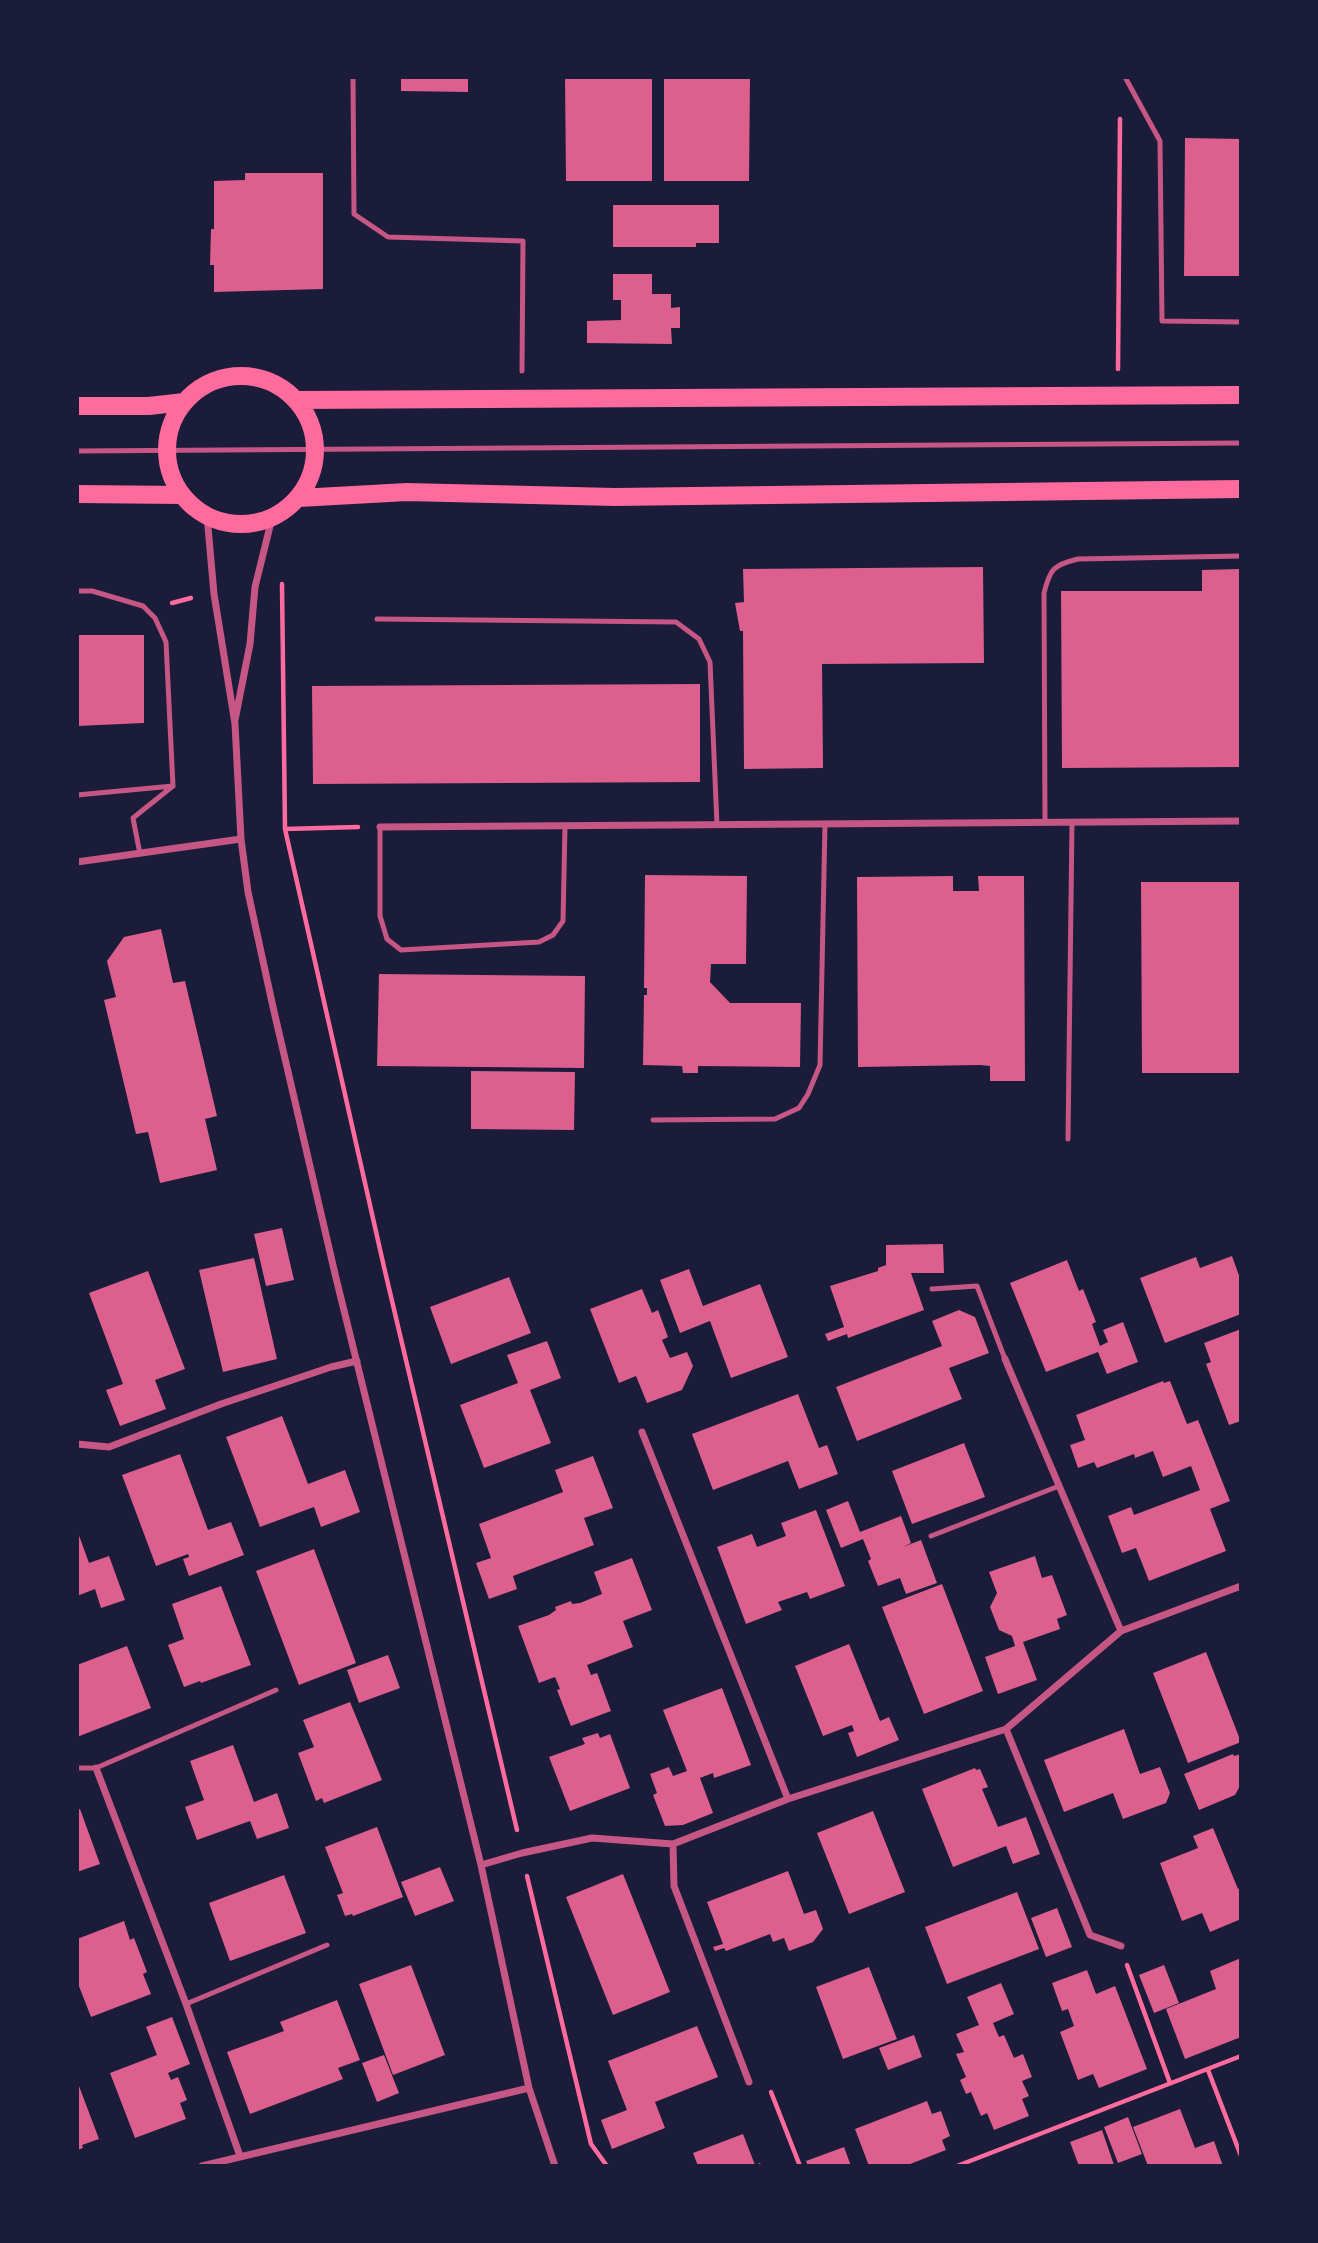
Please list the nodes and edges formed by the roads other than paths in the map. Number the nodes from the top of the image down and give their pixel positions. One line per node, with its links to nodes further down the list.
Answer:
1 (353, 77): 4 (lane)
2 (1125, 77): 3 (lane)
3 (1241, 322)
4 (522, 371)
5 (1241, 395): 6 (main road)
6 (297, 400): 7 (main road); 10 (main road)
7 (184, 402): 8 (main road); 11 (main road)
8 (77, 406)
9 (1241, 443): 10 (lane)
10 (316, 449): 11 (lane); 16 (main road)
11 (167, 450): 12 (lane); 15 (main road)
12 (77, 451)
13 (1241, 489): 16 (main road)
14 (77, 494): 15 (main road)
15 (182, 495): 17 (main road)
16 (299, 498): 18 (main road)
17 (207, 516): 18 (main road); 22 (street)
18 (272, 518): 22 (street)
19 (1241, 556): 26 (lane)
20 (77, 591): 23 (lane)
21 (377, 619): 29 (lane)
22 (235, 724): 32 (street)
23 (173, 786): 24 (lane); 33 (lane)
24 (77, 795)
25 (1241, 821): 27 (street)
26 (1045, 822): 27 (street); 28 (street)
27 (1072, 822): 36 (lane)
28 (825, 824): 29 (street); 35 (lane)
29 (717, 825): 30 (street)
30 (565, 826): 31 (street); 31 (lane)
31 (380, 827)
32 (241, 839): 33 (street); 39 (street)
33 (140, 854): 34 (street)
34 (77, 862)
35 (653, 1120)
36 (1068, 1139)
37 (932, 1289): 38 (lane)
38 (1005, 1359): 42 (street)
39 (357, 1362): 41 (street); 52 (street)
40 (642, 1432): 50 (street)
41 (77, 1444)
42 (1059, 1486): 43 (lane); 45 (street)
43 (931, 1536)
44 (1241, 1586): 45 (street)
45 (1121, 1631): 47 (street)
46 (276, 1690): 49 (lane)
47 (1006, 1728): 50 (street); 54 (street)
48 (77, 1768): 49 (lane)
49 (96, 1768): 55 (street)
50 (788, 1799): 51 (street)
51 (673, 1844): 52 (street); 56 (street)
52 (481, 1865): 57 (street)
53 (327, 1945): 55 (lane)
54 (1121, 1946)
55 (186, 2004): 58 (street)
56 (749, 2082)
57 (529, 2088): 58 (street); 60 (street)
58 (240, 2156): 59 (street)
59 (202, 2166)
60 (555, 2166)

